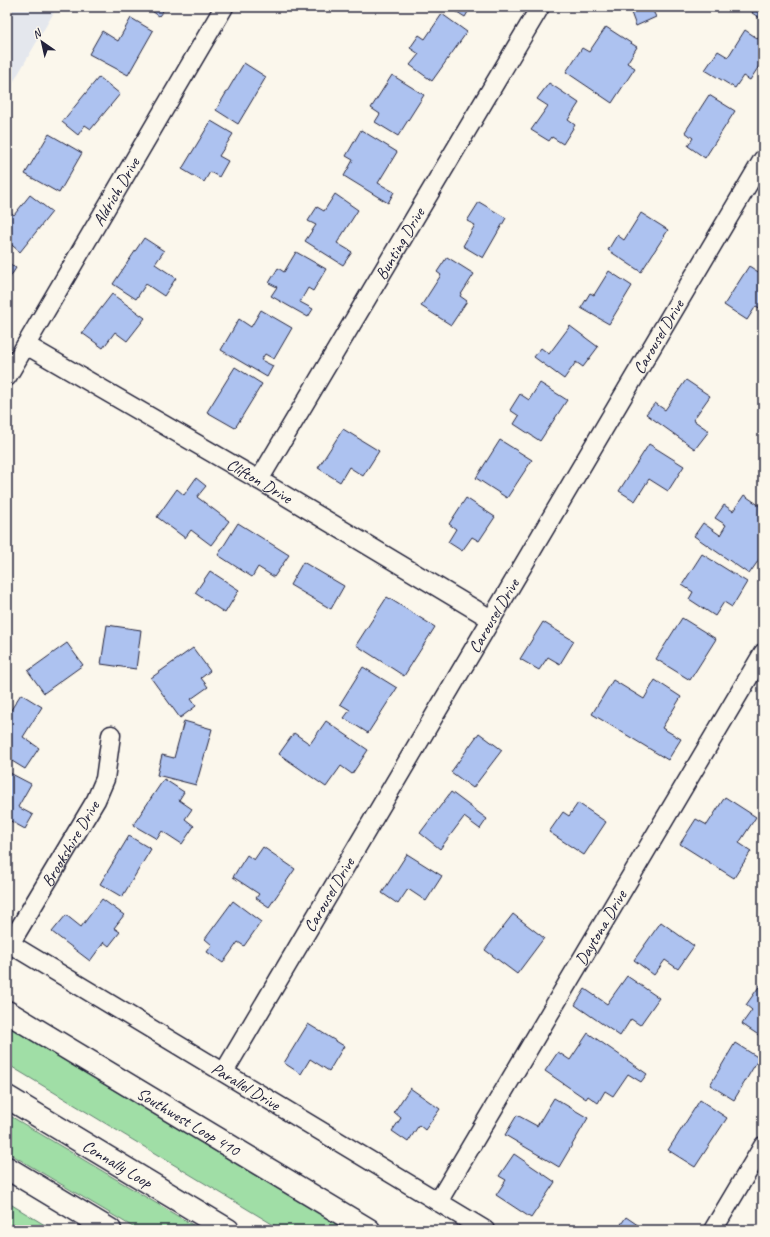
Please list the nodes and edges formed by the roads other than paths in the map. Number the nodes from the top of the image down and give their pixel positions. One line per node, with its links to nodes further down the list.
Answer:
1 (224, 7): 4 (street, Aldrich Drive)
2 (540, 7): 6 (street, Bunting Drive)
3 (763, 159): 7 (street, Carousel Drive)
4 (26, 345): 5 (street, Aldrich Drive); 6 (street, Clifton Drive)
5 (7, 377)
6 (259, 480): 7 (street, Clifton Drive)
7 (491, 619): 12 (street, Carousel Drive)
8 (763, 653): 16 (street, Daytona Drive)
9 (111, 735): 10 (street, Brookshire Drive)
10 (9, 943): 12 (street, Parallel Drive)
11 (7, 1012): 19 (main road, Southwest Loop 410)
12 (224, 1072): 16 (street, Parallel Drive)
13 (7, 1097): 18 (main road, Connally Loop)
14 (763, 1146): 21 (street)
15 (7, 1168): 17 (main road)
16 (438, 1202): 20 (street, Parallel Drive)
17 (110, 1230)
18 (228, 1230)
19 (369, 1230)
20 (485, 1230)
21 (713, 1230)

